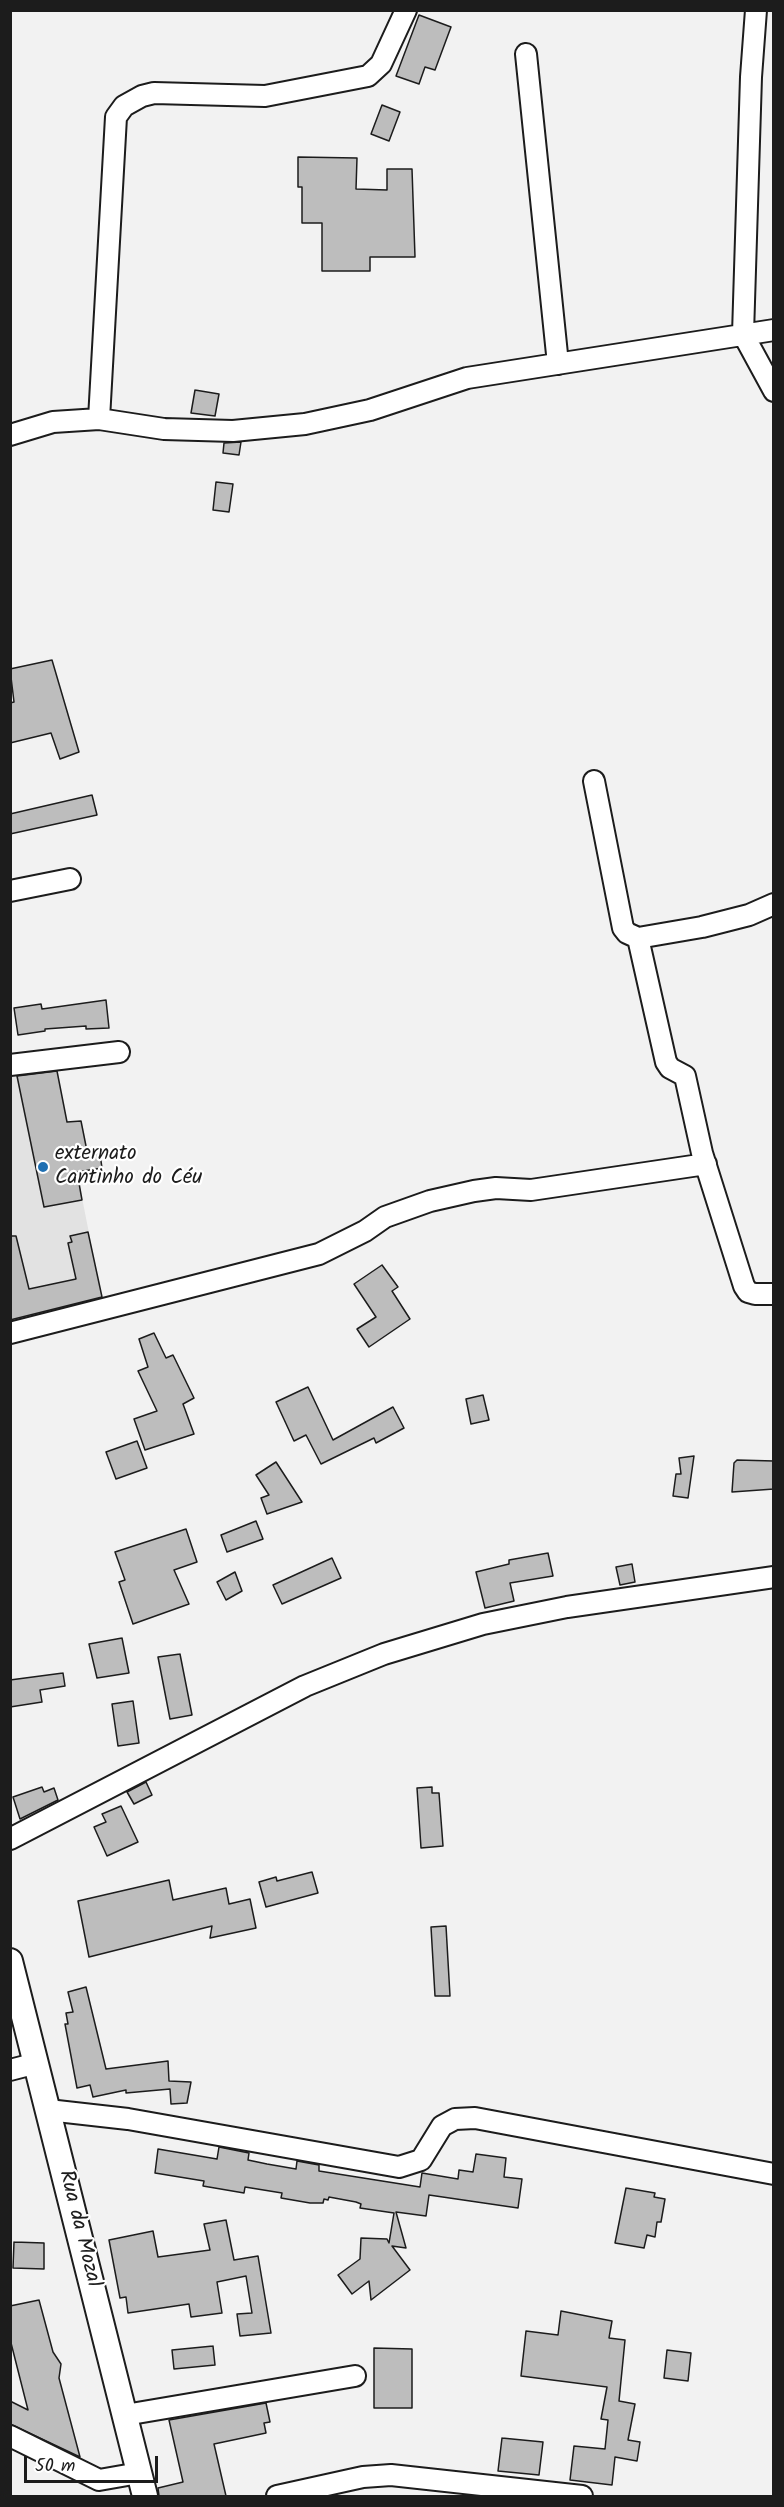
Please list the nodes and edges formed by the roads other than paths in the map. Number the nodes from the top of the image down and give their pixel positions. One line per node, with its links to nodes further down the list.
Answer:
1 (406, 10): 8 (street)
2 (756, 10): 5 (street)
3 (526, 54): 6 (street)
4 (774, 330): 5 (street)
5 (743, 334): 6 (street); 7 (street)
6 (558, 364): 8 (street)
7 (774, 392)
8 (99, 419): 9 (street)
9 (10, 435)
10 (594, 781): 14 (street)
11 (70, 879): 12 (street)
12 (10, 891)
13 (774, 904): 14 (street)
14 (638, 938): 17 (street)
15 (119, 1052): 16 (street)
16 (10, 1065)
17 (706, 1164): 18 (street); 19 (street)
18 (774, 1294)
19 (10, 1333)
20 (774, 1577): 21 (street)
21 (10, 1839)
22 (10, 1961): 23 (main road, Rua da Mozal)
23 (38, 2063): 24 (street); 25 (main road, Rua da Mozal)
24 (10, 2070)
25 (48, 2110): 26 (street); 28 (main road, Rua da Mozal)
26 (774, 2174)
27 (355, 2376): 28 (street)
28 (125, 2415): 30 (main road, Rua da Mozal)
29 (10, 2436): 30 (street)
30 (142, 2485)
31 (277, 2496): 32 (street)
32 (582, 2496)

